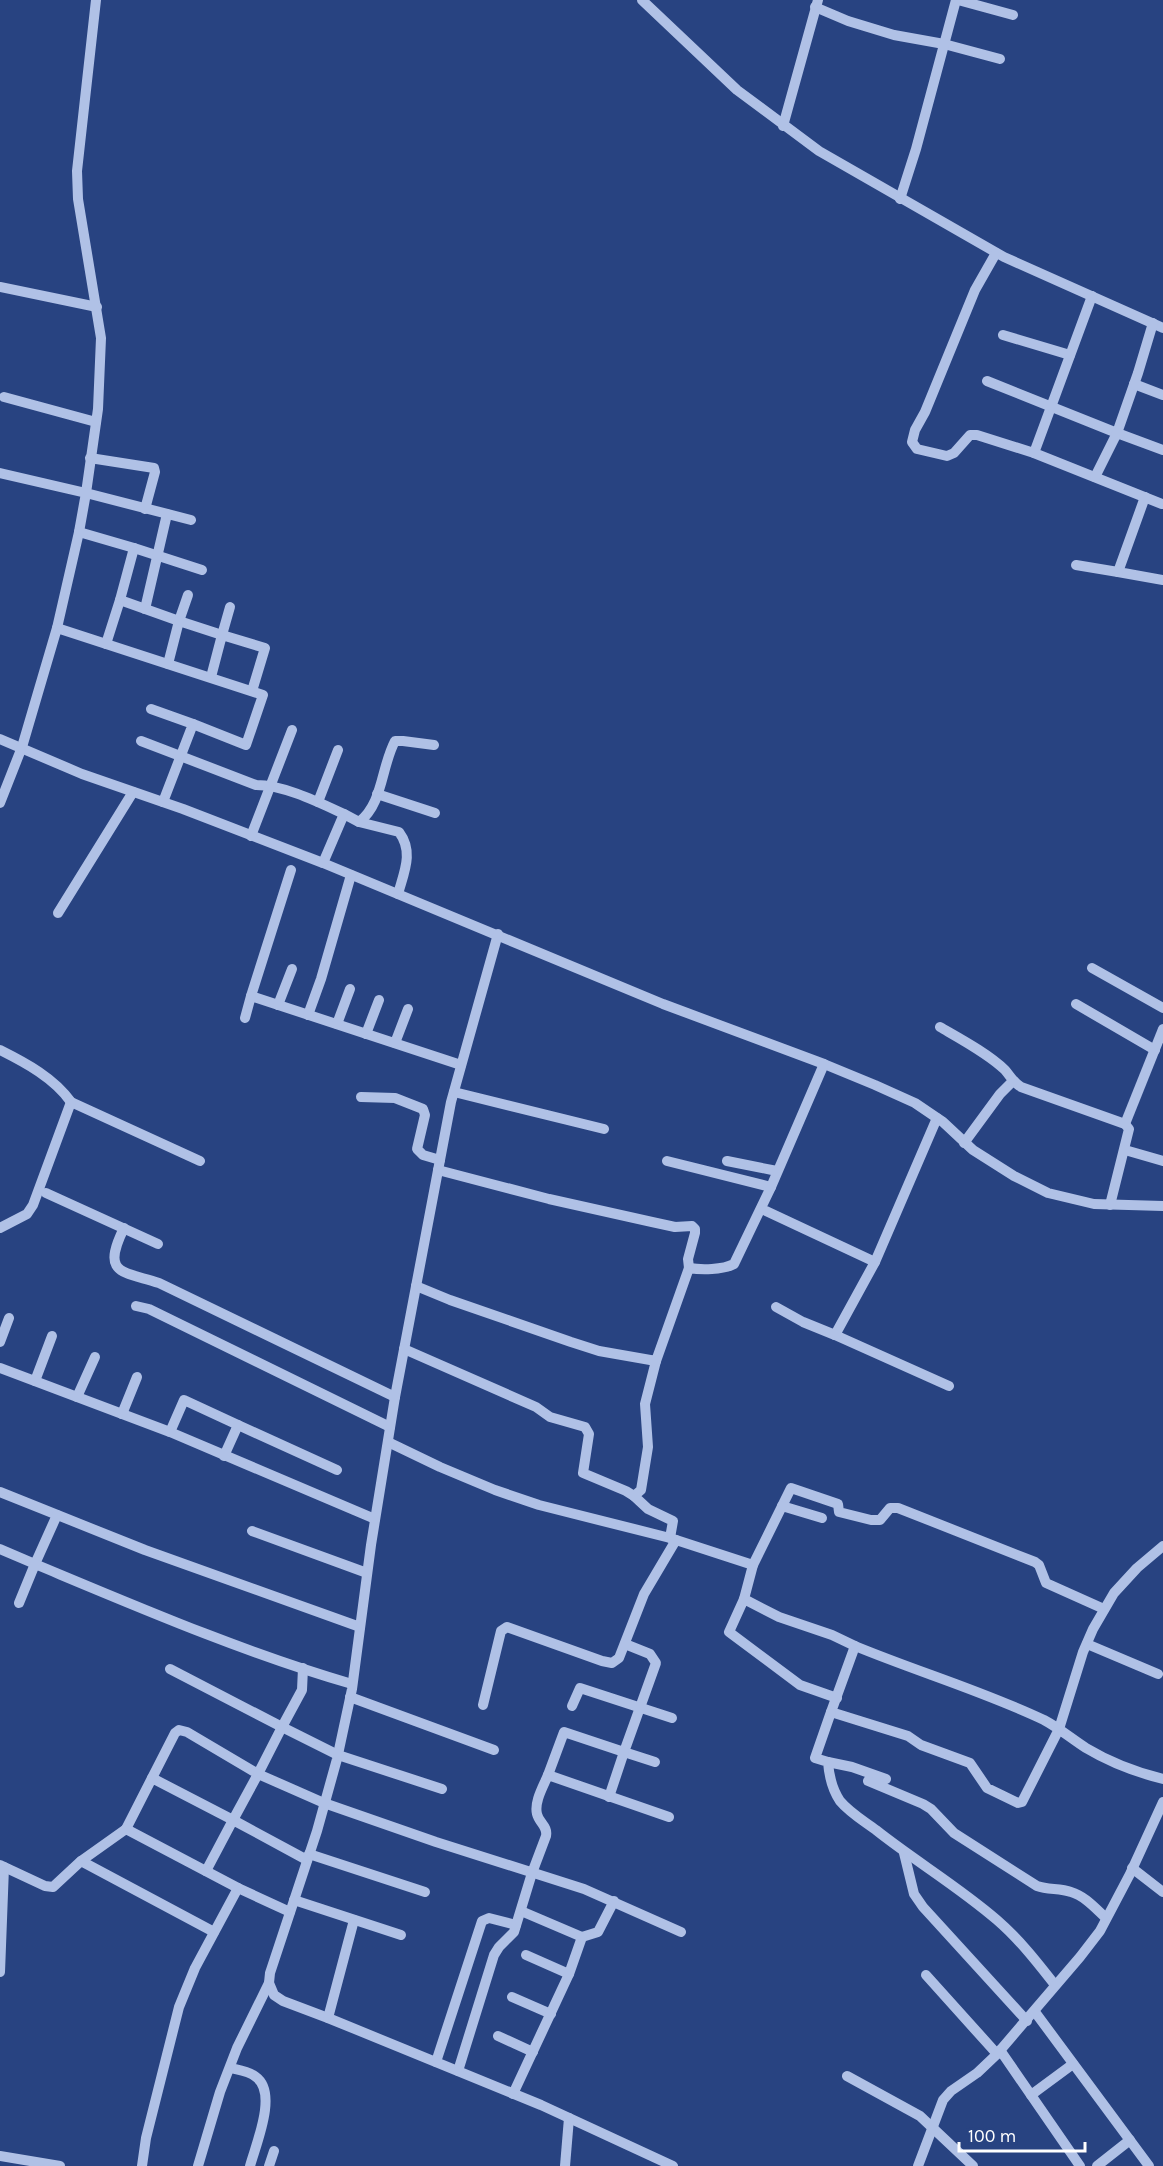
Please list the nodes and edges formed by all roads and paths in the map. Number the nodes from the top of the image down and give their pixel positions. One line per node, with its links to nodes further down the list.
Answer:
1 (96, 0): 13 (street)
2 (642, 0): 8 (street)
3 (957, 0): 5 (street); 6 (street)
4 (817, 4): 6 (street); 8 (street)
5 (1013, 15)
6 (944, 44): 7 (street); 9 (street)
7 (1000, 59)
8 (783, 126): 9 (street)
9 (900, 199): 10 (street)
10 (996, 253): 12 (street); 25 (street)
11 (0, 287): 13 (street)
12 (1092, 296): 14 (street); 16 (street)
13 (97, 307): 22 (street)
14 (1158, 326): 18 (street)
15 (1003, 335): 16 (street)
16 (1070, 355): 21 (street)
17 (987, 381): 21 (street)
18 (1134, 384): 19 (street); 23 (street)
19 (1163, 395)
20 (4, 397): 22 (street)
21 (1051, 406): 23 (street); 25 (street)
22 (96, 422): 26 (street)
23 (1117, 433): 24 (street); 28 (street)
24 (1163, 450)
25 (1034, 453): 28 (street)
26 (90, 458): 29 (street); 32 (street)
27 (0, 473): 29 (street)
28 (1095, 477): 30 (street)
29 (86, 493): 32 (street); 35 (street)
30 (1145, 497): 31 (street); 40 (street)
31 (1162, 504)
32 (145, 509): 33 (street)
33 (168, 514): 34 (street); 37 (street)
34 (191, 520)
35 (79, 532): 36 (street); 47 (street)
36 (134, 548): 37 (street); 43 (street)
37 (157, 555): 39 (street); 45 (street)
38 (1076, 565): 40 (street)
39 (202, 570)
40 (1118, 572): 41 (street)
41 (1163, 580)
42 (188, 595): 46 (street)
43 (120, 600): 45 (street); 49 (street)
44 (230, 607): 48 (street)
45 (145, 609): 46 (street)
46 (179, 621): 48 (street); 50 (street)
47 (57, 628): 49 (street); 59 (street)
48 (222, 635): 51 (street); 52 (street)
49 (106, 644): 50 (street)
50 (168, 663): 51 (street)
51 (211, 677): 52 (street)
52 (252, 691): 54 (street)
53 (151, 709): 54 (street)
54 (193, 724): 61 (street)
55 (292, 730): 62 (street)
56 (0, 739): 59 (street)
57 (141, 741): 61 (street)
58 (434, 745): 64 (street)
59 (22, 747): 63 (street); 67 (street)
60 (338, 750): 66 (street)
61 (182, 756): 62 (street); 65 (street)
62 (270, 785): 66 (street); 71 (street)
63 (133, 792): 65 (street); 76 (street)
64 (377, 794): 68 (street); 70 (street)
65 (163, 802): 71 (street)
66 (318, 802): 69 (street)
67 (0, 803)
68 (435, 813)
69 (344, 814): 70 (street); 72 (street)
70 (359, 822): 75 (street)
71 (251, 836): 72 (street)
72 (323, 863): 74 (street)
73 (291, 870): 81 (street)
74 (351, 875): 75 (street); 87 (street)
75 (398, 894): 77 (street)
76 (58, 913)
77 (498, 934): 96 (street); 97 (street)
78 (1092, 968): 85 (street)
79 (292, 969): 84 (street)
80 (350, 989): 89 (street)
81 (251, 996): 84 (street); 88 (street)
82 (379, 1000): 92 (street)
83 (1076, 1004): 95 (street)
84 (279, 1005): 87 (street)
85 (1163, 1008)
86 (408, 1009): 93 (street)
87 (308, 1015): 89 (street)
88 (245, 1018)
89 (337, 1024): 92 (street)
90 (940, 1028): 98 (street)
91 (1163, 1029): 95 (street)
92 (366, 1034): 93 (street)
93 (395, 1043): 97 (street)
94 (0, 1050): 101 (street)
95 (1155, 1050): 103 (street)
96 (824, 1064): 102 (street); 112 (street)
97 (461, 1065): 99 (street)
98 (1012, 1082): 103 (street); 105 (street)
99 (454, 1092): 104 (street); 111 (street)
100 (361, 1097): 111 (street)
101 (71, 1102): 107 (street); 118 (street)
102 (937, 1118): 105 (street); 121 (street)
103 (1125, 1124): 106 (street)
104 (604, 1129)
105 (964, 1143): 115 (street)
106 (1125, 1150): 110 (street); 115 (street)
107 (200, 1161)
108 (667, 1161): 113 (street)
109 (727, 1161): 112 (street)
110 (1163, 1161)
111 (439, 1165): 122 (street); 123 (street)
112 (777, 1172): 113 (street)
113 (771, 1187): 122 (street)
114 (46, 1193): 119 (street)
115 (1110, 1205): 116 (street)
116 (1163, 1206)
117 (766, 1211): 121 (street)
118 (0, 1228)
119 (124, 1228): 120 (street); 138 (street)
120 (158, 1244)
121 (874, 1262): 127 (street)
122 (689, 1268): 132 (street)
123 (416, 1286): 130 (street); 132 (street)
124 (135, 1306): 141 (street)
125 (776, 1307): 127 (street)
126 (9, 1318): 129 (street)
127 (835, 1335): 136 (street)
128 (52, 1336): 135 (street)
129 (0, 1342)
130 (404, 1349): 138 (street); 147 (street)
131 (95, 1357): 137 (street)
132 (656, 1361): 147 (street)
133 (0, 1368): 135 (street)
134 (137, 1377): 139 (street)
135 (35, 1381): 137 (street)
136 (949, 1386)
137 (77, 1397): 139 (street)
138 (395, 1397): 141 (street)
139 (122, 1414): 142 (street)
140 (238, 1425): 142 (street); 144 (street); 145 (street)
141 (390, 1427): 143 (street)
142 (170, 1432): 144 (street)
143 (388, 1442): 151 (street); 153 (street)
144 (224, 1456): 151 (street)
145 (337, 1470)
146 (0, 1492): 149 (street)
147 (634, 1496): 153 (street)
148 (782, 1506): 150 (street); 157 (street); 161 (street)
149 (57, 1515): 156 (street); 162 (street)
150 (822, 1518)
151 (375, 1519): 158 (street)
152 (252, 1531): 158 (street)
153 (673, 1539): 157 (street); 163 (street)
154 (1163, 1546): 161 (street)
155 (0, 1549): 156 (street)
156 (35, 1564): 160 (street); 166 (street)
157 (753, 1565): 159 (street)
158 (367, 1573): 162 (street)
159 (744, 1599): 165 (street); 171 (street)
160 (19, 1603)
161 (1104, 1609): 164 (street)
162 (360, 1627): 169 (street)
163 (626, 1644): 172 (street); 174 (street)
164 (1087, 1644): 168 (street); 178 (street)
165 (855, 1646): 171 (street); 178 (street)
166 (303, 1668): 169 (street); 177 (street)
167 (170, 1669): 177 (street)
168 (1158, 1674)
169 (352, 1684): 170 (street)
170 (350, 1697): 179 (street); 181 (street)
171 (837, 1698): 175 (street)
172 (483, 1705)
173 (572, 1706): 174 (street)
174 (641, 1708): 176 (street); 180 (street)
175 (831, 1712): 178 (street); 183 (street)
176 (672, 1718)
177 (282, 1727): 181 (street); 184 (street)
178 (1059, 1729): 188 (street)
179 (494, 1750)
180 (624, 1752): 182 (street); 185 (street); 191 (street)
181 (338, 1755): 190 (street); 193 (street)
182 (655, 1762)
183 (828, 1762): 187 (street); 197 (street)
184 (258, 1774): 186 (street); 193 (street); 195 (street)
185 (548, 1775): 191 (street); 203 (street)
186 (152, 1778): 195 (street); 196 (street)
187 (886, 1779)
188 (1163, 1779)
189 (868, 1781): 211 (street)
190 (442, 1789)
191 (609, 1797): 194 (street)
192 (1163, 1802): 201 (street)
193 (324, 1803): 198 (street); 203 (street)
194 (669, 1817)
195 (233, 1820): 198 (street); 202 (street)
196 (126, 1829): 199 (street); 202 (street)
197 (904, 1853): 223 (street); 226 (street)
198 (308, 1857): 205 (street); 207 (street)
199 (81, 1861): 200 (street); 214 (street)
200 (2, 1866): 219 (street)
201 (1132, 1868): 206 (street); 211 (street)
202 (206, 1871): 204 (street)
203 (532, 1873): 208 (street); 209 (street)
204 (238, 1888): 210 (street); 214 (street)
205 (425, 1892)
206 (1163, 1892)
207 (294, 1900): 210 (street); 212 (street)
208 (614, 1901): 215 (street); 217 (street)
209 (520, 1911): 213 (street); 217 (street)
210 (290, 1912): 222 (street)
211 (1107, 1918): 223 (street)
212 (354, 1920): 216 (street); 227 (street)
213 (516, 1925): 231 (street); 234 (street)
214 (214, 1932): 246 (street)
215 (681, 1932)
216 (401, 1935)
217 (582, 1937): 220 (street)
218 (526, 1955): 220 (street)
219 (0, 1972)
220 (569, 1974): 225 (street)
221 (926, 1975): 230 (street)
222 (269, 1983): 227 (street); 233 (street)
223 (1055, 1985): 226 (street)
224 (512, 1997): 225 (street)
225 (550, 2014): 229 (street)
226 (1031, 2016): 230 (street); 232 (street)
227 (328, 2018): 231 (street)
228 (498, 2036): 229 (street)
229 (533, 2052): 236 (street)
230 (999, 2052): 237 (street); 239 (street)
231 (436, 2062): 234 (street)
232 (1073, 2064): 237 (street); 240 (street)
233 (230, 2068): 247 (street); 248 (street)
234 (458, 2071): 236 (street)
235 (847, 2076): 239 (street)
236 (513, 2094): 238 (street)
237 (1031, 2095): 253 (street)
238 (569, 2118): 244 (street); 250 (street)
239 (933, 2127): 251 (street); 252 (street)
240 (1130, 2140): 254 (street); 255 (street)
241 (274, 2151): 249 (street)
242 (0, 2156): 243 (street)
243 (27, 2163): 245 (street)
244 (565, 2163)
245 (60, 2166)
246 (142, 2166)
247 (198, 2166)
248 (250, 2166)
249 (269, 2166)
250 (672, 2166)
251 (918, 2166)
252 (973, 2166)
253 (1080, 2166)
254 (1096, 2166)
255 (1149, 2166)

